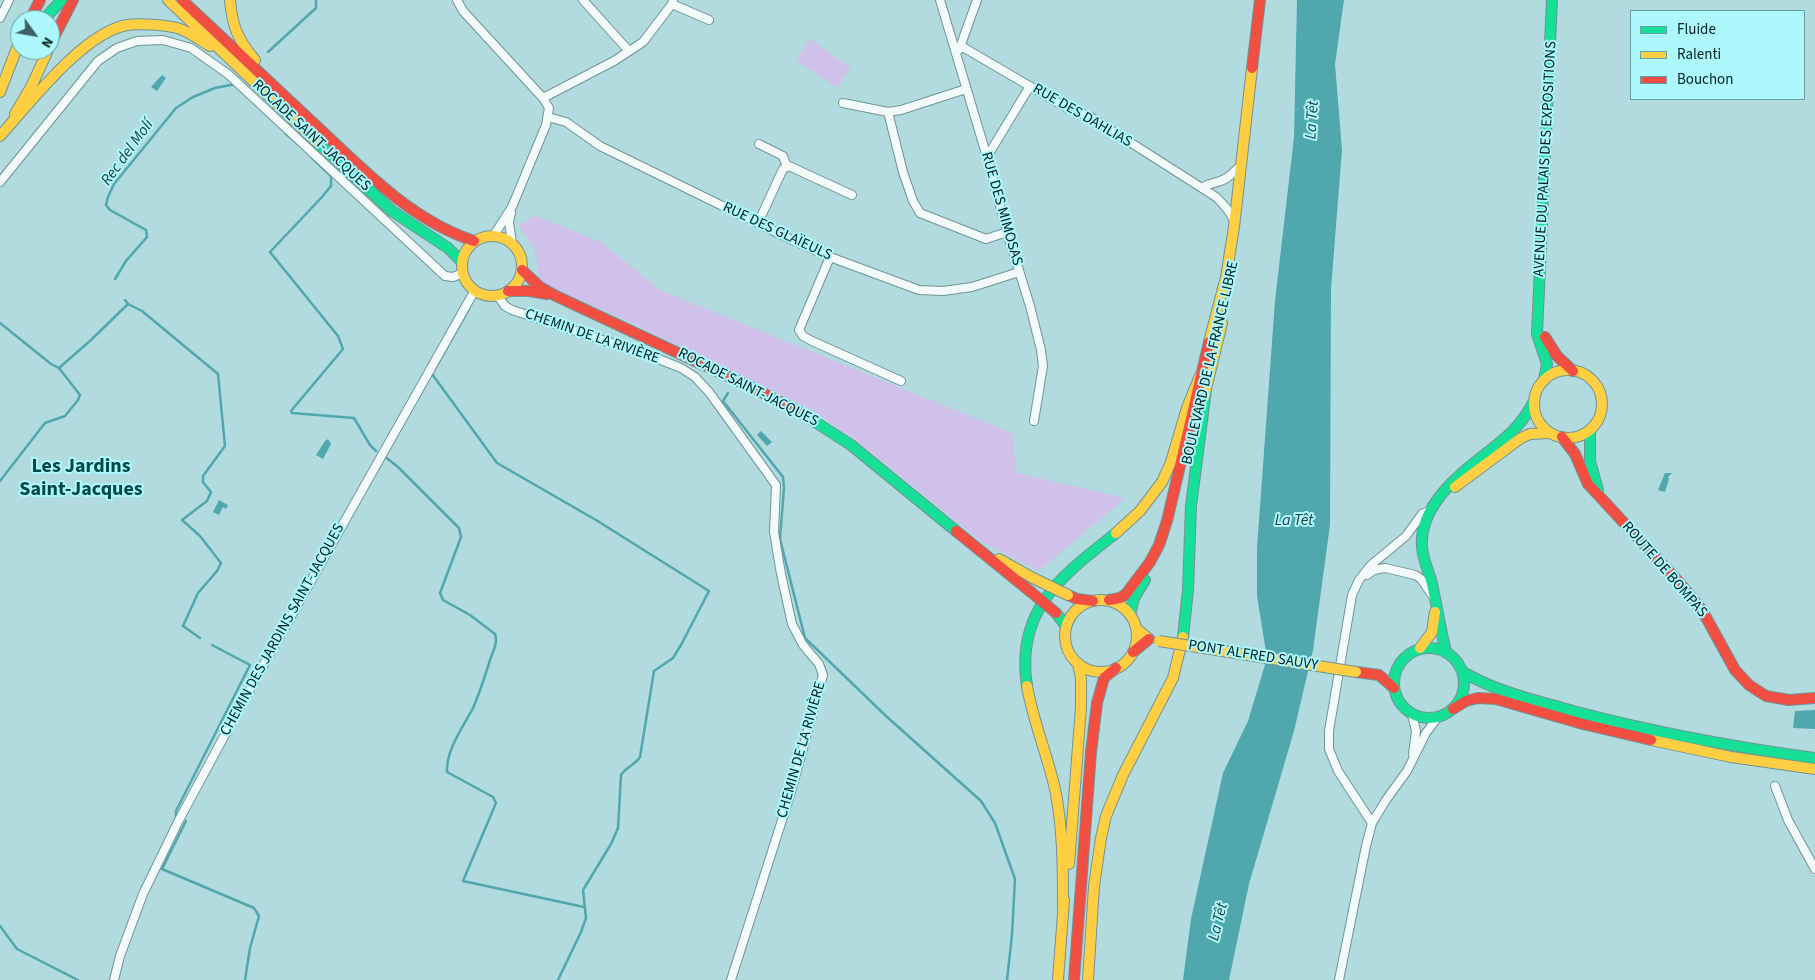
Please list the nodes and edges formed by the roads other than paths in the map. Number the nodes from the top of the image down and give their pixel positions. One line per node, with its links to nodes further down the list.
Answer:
1 (9, 0): 15 (street)
2 (62, 0): 14 (main road)
3 (73, 0): 17 (main road)
4 (168, 0): 27 (main road, ROCADE SAINT-JACQUES)
5 (182, 0): 28 (main road, ROCADE SAINT-JACQUES)
6 (230, 0): 28 (main road)
7 (457, 0): 29 (street)
8 (583, 0): 19 (street)
9 (940, 0): 20 (street, RUE DES MIMOSAS)
10 (977, 0): 18 (street)
11 (1260, 0): 30 (main road, BOULEVARD DE LA FRANCE LIBRE)
12 (1552, 0): 58 (main road, AVENUE DU PALAIS DES EXPOSITIONS)
13 (672, 2): 16 (street); 19 (street)
14 (52, 10)
15 (0, 18)
16 (709, 20)
17 (60, 22)
18 (961, 46): 20 (street); 24 (street, RUE DES DAHLIAS)
19 (628, 50): 29 (street)
20 (956, 56): 25 (street, RUE DES MIMOSAS)
21 (12, 60): 26 (main road)
22 (17, 60): 26 (main road)
23 (43, 60): 34 (main road)
24 (1030, 86): 36 (street); 40 (street, RUE DES DAHLIAS)
25 (966, 89): 32 (street); 36 (street, RUE DES MIMOSAS)
26 (0, 92)
27 (264, 92): 34 (main road); 50 (main road, ROCADE SAINT-JACQUES)
28 (281, 92): 47 (main road, ROCADE SAINT-JACQUES)
29 (543, 98): 33 (street)
30 (1250, 100): 37 (main road, BOULEVARD DE LA FRANCE LIBRE); 63 (main road, BOULEVARD DE LA FRANCE LIBRE)
31 (842, 103): 32 (street)
32 (888, 112): 45 (street)
33 (548, 117): 42 (street); 43 (street, RUE DES GLAÏEULS)
34 (2, 134)
35 (758, 144): 38 (street)
36 (987, 157): 45 (street, RUE DES MIMOSAS)
37 (1241, 165): 40 (street); 44 (main road, BOULEVARD DE LA FRANCE LIBRE)
38 (787, 167): 41 (street); 43 (street)
39 (0, 182): 53 (street)
40 (1202, 188): 44 (street, RUE DES DAHLIAS)
41 (852, 195)
42 (512, 207): 46 (street); 48 (street)
43 (758, 223): 49 (street, RUE DES GLAÏEULS)
44 (1234, 227): 60 (main road, BOULEVARD DE LA FRANCE LIBRE)
45 (1007, 232): 52 (street, RUE DES MIMOSAS)
46 (494, 235): 47 (main road); 48 (main road)
47 (474, 241): 50 (main road)
48 (512, 243): 51 (main road)
49 (830, 257): 52 (street, RUE DES GLAÏEULS); 62 (street)
50 (462, 262): 53 (main road)
51 (522, 270): 55 (main road); 57 (main road)
52 (1019, 272): 65 (street, RUE DES MIMOSAS)
53 (462, 273): 54 (main road)
54 (474, 290): 56 (main road); 101 (street, CHEMIN DES JARDINS SAINT-JACQUES)
55 (508, 291): 56 (main road); 57 (main road)
56 (497, 295): 102 (street, CHEMIN DE LA RIVIÈRE)
57 (556, 296): 72 (main road, ROCADE SAINT-JACQUES)
58 (1539, 317): 59 (main road, AVENUE DU PALAIS DES EXPOSITIONS); 61 (main road, AVENUE DU PALAIS DES EXPOSITIONS)
59 (1573, 371): 61 (main road); 66 (main road)
60 (1200, 376): 75 (main road, BOULEVARD DE LA FRANCE LIBRE); 100 (main road)
61 (1544, 380): 64 (main road)
62 (901, 381)
63 (1206, 390): 77 (main road, BOULEVARD DE LA FRANCE LIBRE); 105 (main road)
64 (1534, 401): 67 (main road); 69 (main road)
65 (1034, 421)
66 (1590, 430): 68 (main road); 70 (main road, ROUTE DE BOMPAS)
67 (1551, 433): 68 (main road); 69 (main road)
68 (1562, 437): 70 (main road, ROUTE DE BOMPAS)
69 (1442, 496): 71 (main road)
70 (1603, 499): 90 (main road, ROUTE DE BOMPAS)
71 (1431, 510): 73 (street); 76 (main road)
72 (971, 542): 74 (main road, bridge); 78 (main road, bridge)
73 (1359, 580): 76 (street); 98 (street)
74 (1093, 600): 75 (main road); 78 (main road)
75 (1109, 600): 77 (main road)
76 (1436, 602): 81 (main road); 82 (main road)
77 (1130, 614): 79 (main road)
78 (1066, 626): 84 (main road)
79 (1136, 628): 80 (main road); 83 (main road)
80 (1154, 640): 83 (main road); 88 (main road, PONT ALFRED SAUVY, bridge)
81 (1420, 648): 82 (main road); 85 (main road)
82 (1446, 651): 87 (main road)
83 (1133, 652): 86 (main road)
84 (1078, 663): 86 (main road); 100 (main road)
85 (1400, 663): 88 (main road); 89 (main road)
86 (1116, 668): 104 (main road)
87 (1464, 672): 91 (main road); 94 (main road)
88 (1378, 675): 89 (main road)
89 (1394, 688): 92 (main road)
90 (1815, 698)
91 (1453, 709): 93 (main road); 96 (main road)
92 (1412, 714): 93 (main road); 95 (street)
93 (1437, 718): 95 (street)
94 (1815, 758)
95 (1412, 759): 98 (street)
96 (1815, 769)
97 (1775, 786): 99 (street)
98 (1372, 824): 106 (street)
99 (1815, 868)
100 (1063, 908): 103 (main road)
101 (114, 980)
102 (731, 980)
103 (1058, 980)
104 (1074, 980)
105 (1088, 980)
106 (1339, 980)

